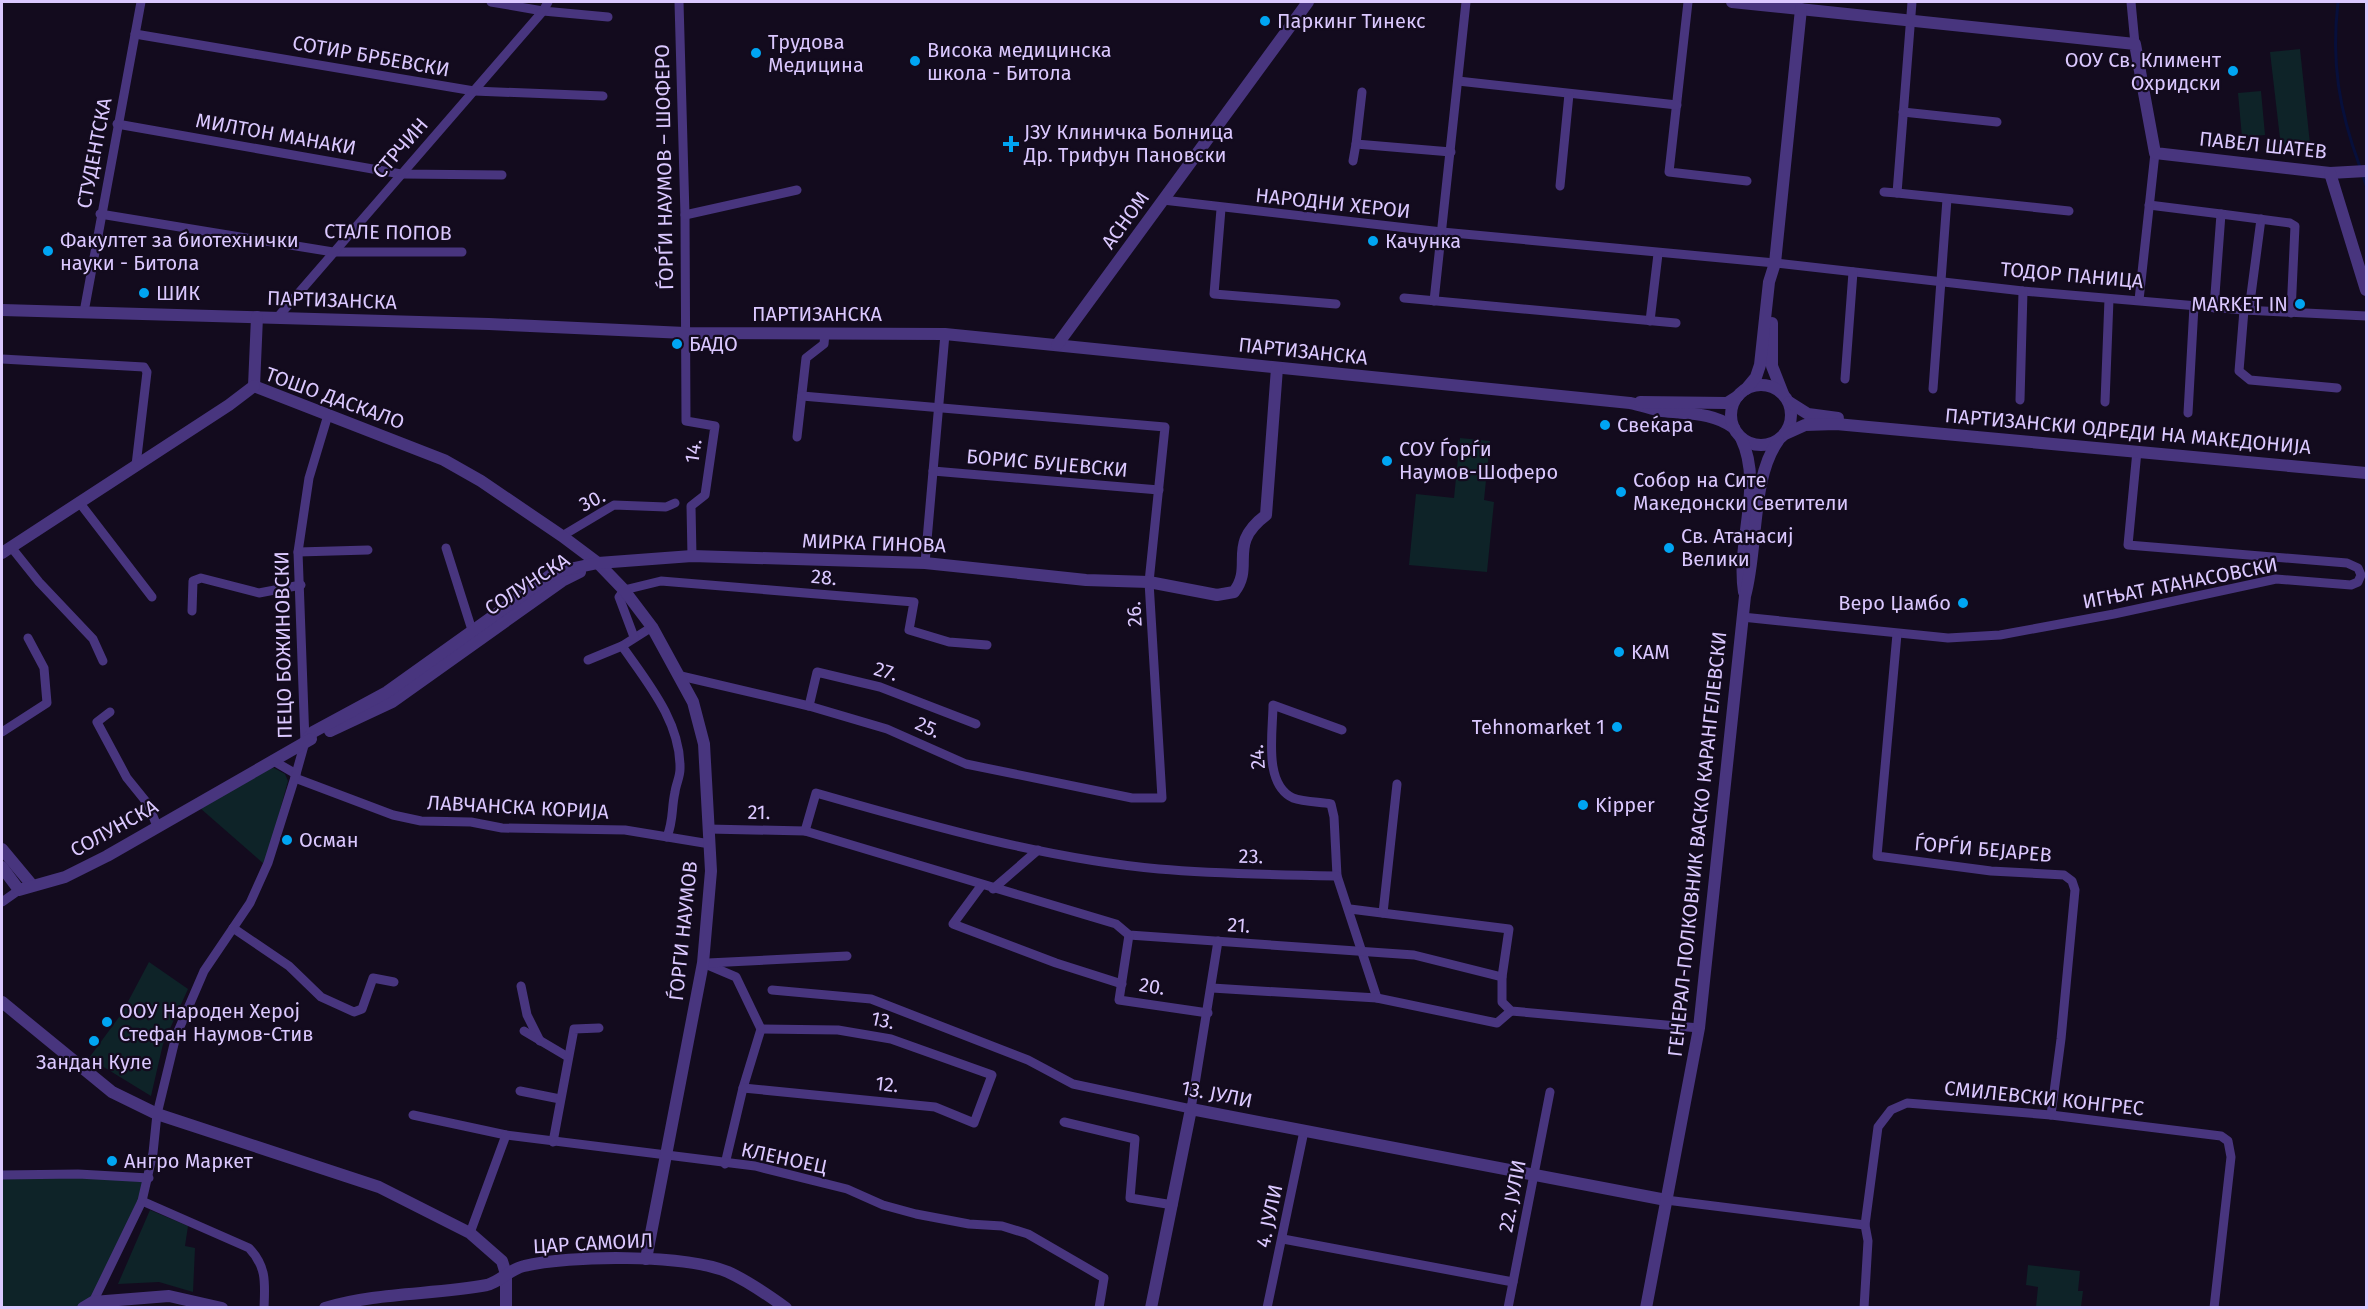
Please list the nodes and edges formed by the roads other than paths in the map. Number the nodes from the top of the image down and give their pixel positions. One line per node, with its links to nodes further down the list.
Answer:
1 (141, 2): 15 (street, СТУДЕНТСКА)
2 (491, 2): 12 (street)
3 (548, 2): 12 (street, СТРЧИН)
4 (679, 2): 46 (street, ЃОРЃИ НАУМОВ – ШОФЕРО)
5 (1308, 2): 40 (street, АСНОМ)
6 (1466, 2): 17 (street)
7 (1688, 2): 22 (street)
8 (1732, 2): 11 (street)
9 (1912, 2): 14 (street)
10 (2131, 2): 16 (street)
11 (1801, 9): 14 (street); 52 (street, ГЕНЕРАЛ-ПОЛКОВНИК ВАСКО КАРАНГЕЛЕВСКИ)
12 (543, 11): 13 (street); 18 (street, СТРЧИН)
13 (608, 17)
14 (1910, 21): 16 (street); 23 (street)
15 (135, 34): 18 (street, СОТИР БРБЕВСКИ); 25 (street, СТУДЕНТСКА)
16 (2135, 44): 28 (street)
17 (1458, 81): 20 (street); 27 (street)
18 (474, 91): 21 (street, СОТИР БРБЕВСКИ); 32 (street, СТРЧИН)
19 (1362, 92): 26 (street)
20 (1569, 94): 22 (street); 35 (street)
21 (603, 96)
22 (1677, 105): 34 (street)
23 (1903, 112): 24 (street); 38 (street)
24 (1997, 122)
25 (117, 124): 32 (street, МИЛТОН МАНАКИ); 44 (street, СТУДЕНТСКА)
26 (1356, 144): 27 (street); 29 (street)
27 (1451, 152): 48 (street)
28 (2155, 153): 31 (street, ПАВЕЛ ШАТЕВ); 41 (street)
29 (1353, 161)
30 (2360, 172): 31 (street, ПАВЕЛ ШАТЕВ)
31 (2330, 173): 55 (street)
32 (401, 174): 33 (street, МИЛТОН МАНАКИ); 49 (street, СТРЧИН)
33 (501, 175)
34 (1747, 182)
35 (1560, 186)
36 (797, 190): 46 (street)
37 (1884, 192): 38 (street)
38 (1897, 193): 39 (street)
39 (1947, 198): 43 (street); 54 (street)
40 (1163, 201): 42 (street, НАРОДНИ ХЕРОИ); 76 (street, АСНОМ)
41 (2150, 205): 45 (street); 59 (street)
42 (1221, 209): 48 (street, НАРОДНИ ХЕРОИ); 61 (street)
43 (2069, 211)
44 (100, 214): 49 (street, СТАЛЕ ПОПОВ); 66 (street, СТУДЕНТСКА)
45 (2221, 214): 47 (street); 63 (street)
46 (685, 215): 73 (street, ЃОРЃИ НАУМОВ – ШОФЕРО)
47 (2261, 219): 65 (street); 67 (street)
48 (1442, 232): 51 (street, НАРОДНИ ХЕРОИ); 60 (street)
49 (333, 252): 50 (street, СТАЛЕ ПОПОВ); 70 (street, СТРЧИН)
50 (462, 252)
51 (1658, 254): 52 (street, НАРОДНИ ХЕРОИ); 71 (street)
52 (1775, 263): 53 (street, ТОДОР ПАНИЦА); 83 (street, ГЕНЕРАЛ-ПОЛКОВНИК ВАСКО КАРАНГЕЛЕВСКИ); 85 (street, ГЕНЕРАЛ-ПОЛКОВНИК ВАСКО КАРАНГЕЛЕВСКИ)
53 (1853, 272): 54 (street, ТОДОР ПАНИЦА); 79 (street)
54 (1939, 281): 56 (street, ТОДОР ПАНИЦА); 82 (street)
55 (2367, 290)
56 (2023, 291): 58 (street, ТОДОР ПАНИЦА); 86 (street)
57 (1404, 298): 60 (street)
58 (2109, 299): 59 (street, ТОДОР ПАНИЦА); 87 (street)
59 (2139, 300): 62 (street, ТОДОР ПАНИЦА)
60 (1434, 301): 71 (street)
61 (1336, 304)
62 (2194, 306): 63 (street, ТОДОР ПАНИЦА); 90 (street)
63 (2214, 308): 65 (street, ТОДОР ПАНИЦА)
64 (2, 310): 66 (street, ПАРТИЗАНСКА)
65 (2247, 310): 67 (street, ТОДОР ПАНИЦА); 81 (street)
66 (84, 312): 69 (street, ПАРТИЗАНСКА)
67 (2291, 313): 68 (street, ТОДОР ПАНИЦА)
68 (2367, 316)
69 (257, 317): 70 (street, ПАРТИЗАНСКА); 80 (street)
70 (277, 318): 73 (street, ПАРТИЗАНСКА)
71 (1650, 321): 72 (street)
72 (1676, 323)
73 (685, 333): 74 (street, ПАРТИЗАНСКА); 108 (street, 14.)
74 (825, 333): 75 (street, ПАРТИЗАНСКА); 84 (street)
75 (945, 334): 76 (street, ПАРТИЗАНСКА); 89 (street)
76 (1057, 345): 78 (street, ПАРТИЗАНСКА)
77 (2, 359): 97 (street)
78 (1277, 368): 88 (street, ПАРТИЗАНСКА); 111 (street, МИРКА ГИНОВА)
79 (1845, 379)
80 (254, 386): 91 (street, ТОШО ДАСКАЛО); 97 (street, ТОШО ДАСКАЛО)
81 (2337, 388)
82 (1934, 389)
83 (1742, 392): 85 (street); 88 (street, ПАРТИЗАНСКА); 93 (street, ГЕНЕРАЛ-ПОЛКОВНИК ВАСКО КАРАНГЕЛЕВСКИ)
84 (802, 396): 89 (street); 94 (street)
85 (1786, 398): 92 (street, ПАРТИЗАНСКИ ОДРЕДИ НА МАКЕДОНИЈА); 95 (street, ГЕНЕРАЛ-ПОЛКОВНИК ВАСКО КАРАНГЕЛЕВСКИ)
86 (2020, 400)
87 (2105, 402)
88 (1630, 403): 93 (street, ПАРТИЗАНСКА)
89 (938, 407): 98 (street); 100 (street, 26.)
90 (2188, 413)
91 (328, 415): 103 (street, ТОШО ДАСКАЛО); 107 (street, ПЕЦО БОЖИНОВСКИ)
92 (1886, 429): 95 (street, ПАРТИЗАНСКИ ОДРЕДИ НА МАКЕДОНИЈА); 96 (street, ПАРТИЗАНСКИ ОДРЕДИ НА МАКЕДОНИЈА)
93 (1737, 433): 95 (street); 114 (street, ГЕНЕРАЛ-ПОЛКОВНИК ВАСКО КАРАНГЕЛЕВСКИ)
94 (797, 437)
95 (1781, 437): 114 (street, ГЕНЕРАЛ-ПОЛКОВНИК ВАСКО КАРАНГЕЛЕВСКИ)
96 (2137, 451): 99 (street, ПАРТИЗАНСКИ ОДРЕДИ НА МАКЕДОНИЈА); 120 (street, ИГЊАТ АТАНАСОВСКИ)
97 (136, 465): 101 (street, ТОШО ДАСКАЛО)
98 (933, 471): 100 (street, БОРИС БУЏЕВСКИ); 110 (street)
99 (2367, 473)
100 (1159, 490): 111 (street, 26.)
101 (79, 502): 105 (street, ТОШО ДАСКАЛО); 115 (street)
102 (675, 504): 103 (street, 30.)
103 (562, 536): 109 (street, ТОШО ДАСКАЛО)
104 (446, 548): 119 (street)
105 (6, 550): 126 (street)
106 (368, 550): 107 (street)
107 (298, 552): 112 (street, ПЕЦО БОЖИНОВСКИ)
108 (692, 556): 109 (street, МИРКА ГИНОВА); 110 (street, МИРКА ГИНОВА)
109 (598, 563): 113 (street, ЃОРГИ НАУМОВ); 119 (street, СОЛУНСКА); 133 (street, СОЛУНСКА)
110 (925, 563): 111 (street, МИРКА ГИНОВА)
111 (1149, 582): 137 (street, 26.)
112 (301, 585): 116 (street); 133 (street, ПЕЦО БОЖИНОВСКИ)
113 (624, 590): 118 (street, ЃОРГИ НАУМОВ); 121 (street); 123 (street, 28.)
114 (1744, 596): 117 (street, ГЕНЕРАЛ-ПОЛКОВНИК ВАСКО КАРАНГЕЛЕВСКИ)
115 (152, 597)
116 (192, 611)
117 (1742, 617): 120 (street, ИГЊАТ АТАНАСОВСКИ); 171 (street, ГЕНЕРАЛ-ПОЛКОВНИК ВАСКО КАРАНГЕЛЕВСКИ)
118 (651, 627): 121 (street); 127 (street, ЃОРГИ НАУМОВ)
119 (472, 630): 133 (street, СОЛУНСКА)
120 (1896, 634): 184 (street, ЃОРЃИ БЕЈАРЕВ)
121 (634, 637): 124 (street)
122 (28, 638): 132 (street)
123 (987, 645)
124 (622, 646): 125 (street); 141 (street)
125 (588, 660)
126 (103, 661)
127 (681, 676): 128 (street, 25.); 139 (street, ЃОРГИ НАУМОВ)
128 (810, 706): 130 (street, 27.); 137 (street, 25.)
129 (110, 712): 138 (street)
130 (976, 724)
131 (1342, 730): 146 (street, 24.)
132 (2, 732)
133 (305, 742): 134 (street, СОЛУНСКА); 135 (street, ПЕЦО БОЖИНОВСКИ)
134 (273, 760): 135 (street, ЛАВЧАНСКА КОРИЈА); 138 (street, СОЛУНСКА)
135 (296, 776): 141 (street, ЛАВЧАНСКА КОРИЈА); 154 (street, ПЕЦО БОЖИНОВСКИ)
136 (1397, 784): 153 (street)
137 (1162, 798)
138 (157, 826): 147 (street, СОЛУНСКА)
139 (708, 829): 140 (street, 21.); 142 (street, ЃОРГИ НАУМОВ)
140 (805, 831): 144 (street, 23.); 148 (street, 21.)
141 (667, 837): 142 (street, ЛАВЧАНСКА КОРИЈА)
142 (710, 844): 159 (street, ЃОРГИ НАУМОВ)
143 (2, 849): 147 (street)
144 (1038, 850): 146 (street, 23.); 149 (street)
145 (2, 867): 150 (street)
146 (1337, 876): 152 (street)
147 (32, 885): 150 (street, СОЛУНСКА)
148 (981, 886): 149 (street, 21.); 162 (street)
149 (993, 889): 155 (street, 21.)
150 (19, 890): 151 (street)
151 (2, 902)
152 (1350, 909): 153 (street); 157 (street)
153 (1383, 913): 160 (street)
154 (233, 928): 161 (street); 182 (street, ПЕЦО БОЖИНОВСКИ)
155 (1129, 935): 156 (street, 21.); 162 (street, 20.)
156 (1218, 941): 157 (street, 21.); 164 (street)
157 (1360, 951): 160 (street, 21.); 166 (street)
158 (847, 956): 159 (street)
159 (703, 963): 172 (street); 189 (street, ЃОРГИ НАУМОВ)
160 (1502, 977): 168 (street)
161 (394, 982)
162 (1122, 984): 169 (street, 20.)
163 (521, 986): 174 (street)
164 (1212, 988): 166 (street); 169 (street)
165 (772, 990): 181 (street, 13. ЈУЛИ)
166 (1377, 998): 168 (street)
167 (2, 1002): 182 (street)
168 (1511, 1011): 171 (street)
169 (1208, 1014): 181 (street)
170 (599, 1028): 175 (street)
171 (1699, 1028): 194 (street, ГЕНЕРАЛ-ПОЛКОВНИК ВАСКО КАРАНГЕЛЕВСКИ)
172 (761, 1029): 176 (street, 13.); 177 (street)
173 (524, 1031): 174 (street)
174 (540, 1041): 175 (street)
175 (568, 1057): 180 (street)
176 (992, 1075): 177 (street, 12.)
177 (743, 1088): 190 (street)
178 (520, 1091): 180 (street)
179 (1550, 1092): 192 (street, 22. ЈУЛИ)
180 (560, 1099): 188 (street)
181 (1191, 1109): 186 (street, 13. ЈУЛИ); 196 (street)
182 (157, 1114): 193 (street, ПЕЦО БОЖИНОВСКИ); 198 (street)
183 (413, 1114): 187 (street, КЛЕНОЕЦ)
184 (2051, 1115): 197 (street, СМИЛЕВСКИ КОНГРЕС); 215 (street, СМИЛЕВСКИ КОНГРЕС)
185 (1064, 1122): 196 (street)
186 (1304, 1131): 192 (street, 13. ЈУЛИ); 199 (street, 4. ЈУЛИ)
187 (506, 1135): 188 (street, КЛЕНОЕЦ); 198 (street)
188 (553, 1142): 189 (street, КЛЕНОЕЦ)
189 (666, 1156): 190 (street, КЛЕНОЕЦ); 200 (street, ЃОРГИ НАУМОВ)
190 (725, 1164): 209 (street, КЛЕНОЕЦ)
191 (2, 1175): 193 (street)
192 (1535, 1175): 194 (street, 13. ЈУЛИ); 202 (street, 22. ЈУЛИ)
193 (148, 1178): 195 (street, ПЕЦО БОЖИНОВСКИ)
194 (1666, 1200): 197 (street); 213 (street, ГЕНЕРАЛ-ПОЛКОВНИК ВАСКО КАРАНГЕЛЕВСКИ)
195 (142, 1202): 203 (street, ПЕЦО БОЖИНОВСКИ); 205 (street)
196 (1173, 1205): 210 (street)
197 (1865, 1225): 214 (street, СМИЛЕВСКИ КОНГРЕС)
198 (470, 1233): 201 (street)
199 (1283, 1239): 202 (street); 211 (street, 4. ЈУЛИ)
200 (646, 1259): 201 (street, ЦАР САМОИЛ); 208 (street, ЦАР САМОИЛ)
201 (506, 1274): 206 (street, ЦАР САМОИЛ); 207 (street)
202 (1514, 1282): 212 (street, 22. ЈУЛИ)
203 (88, 1305): 204 (street)
204 (222, 1308)
205 (264, 1308)
206 (325, 1308)
207 (506, 1308)
208 (786, 1308)
209 (1099, 1308)
210 (1151, 1308)
211 (1268, 1308)
212 (1508, 1308)
213 (1646, 1308)
214 (1864, 1308)
215 (2214, 1308)

